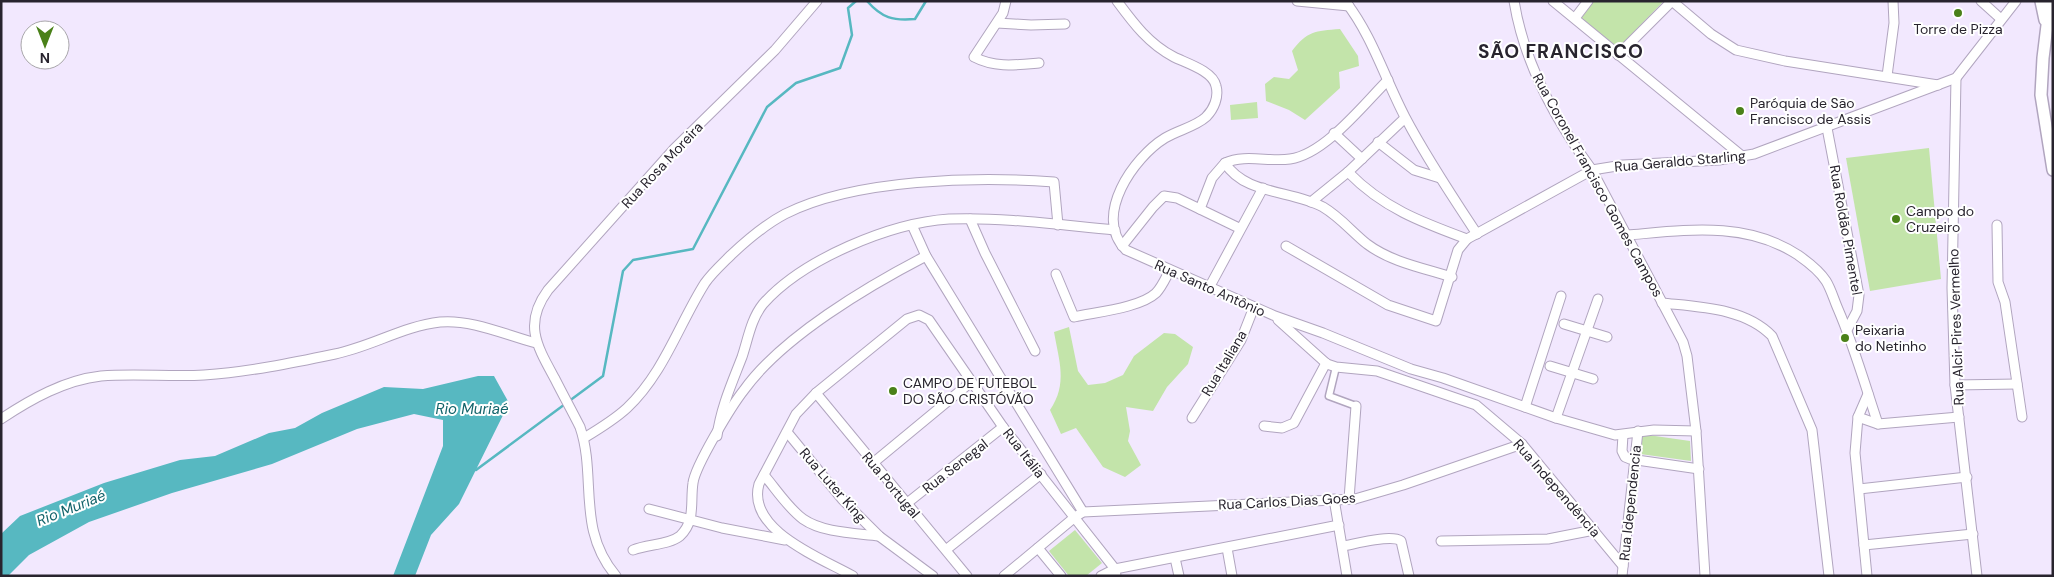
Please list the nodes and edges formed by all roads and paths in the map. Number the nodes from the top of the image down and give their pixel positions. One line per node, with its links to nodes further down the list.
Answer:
1 (817, 1): 67 (street, Rua Rosa Moreira)
2 (1006, 1): 17 (street)
3 (1117, 1): 45 (street)
4 (1297, 1): 14 (street)
5 (1514, 1): 33 (street, Rua Coronel Francisco Gomes Campos)
6 (1553, 1): 15 (street)
7 (1588, 1): 15 (street)
8 (1672, 1): 20 (street); 22 (street)
9 (1893, 1): 22 (street)
10 (1981, 1): 16 (street)
11 (2016, 1): 16 (street)
12 (2040, 1): 19 (street)
13 (2050, 1): 19 (street)
14 (1347, 4): 24 (street)
15 (1574, 18): 20 (street)
16 (2000, 19): 23 (street)
17 (997, 23): 18 (street); 21 (street)
18 (1065, 24)
19 (2047, 31): 34 (street)
20 (1618, 54): 30 (street)
21 (1039, 63)
22 (1886, 76): 25 (street)
23 (1956, 78): 25 (street, Rua Geraldo Starling); 76 (street, Rua Alcir Pires Vermelho)
24 (1388, 80): 26 (street); 28 (street)
25 (1939, 85): 27 (street, Rua Geraldo Starling)
26 (1406, 118): 29 (street); 36 (street)
27 (1827, 128): 30 (street, Rua Geraldo Starling); 63 (street, Rua Roldão Pimentel)
28 (1334, 133): 31 (street); 32 (street)
29 (1378, 142): 31 (street); 36 (street)
30 (1742, 156): 33 (street, Rua Geraldo Starling)
31 (1362, 159): 35 (street)
32 (1225, 163): 37 (street); 39 (street)
33 (1592, 170): 46 (street, Rua Geraldo Starling); 47 (street, Rua Coronel Francisco Gomes Campos)
34 (2053, 170)
35 (1348, 172): 38 (street); 48 (street)
36 (1440, 178): 46 (street)
37 (1263, 188): 38 (street); 44 (street)
38 (1311, 202): 54 (street)
39 (1200, 209): 44 (street); 49 (street)
40 (970, 219): 41 (street); 42 (street); 68 (street)
41 (912, 224): 51 (street); 94 (street)
42 (1058, 225): 45 (street); 95 (street)
43 (1997, 225): 75 (street)
44 (1239, 228): 55 (street)
45 (1115, 230): 49 (street)
46 (1477, 234): 48 (street, Rua Geraldo Starling)
47 (1628, 235): 58 (street, Rua Coronel Francisco Gomes Campos); 63 (street)
48 (1466, 239): 54 (street)
49 (1122, 246): 52 (street, Rua Santo Antônio)
50 (1286, 246): 54 (street)
51 (926, 256): 94 (street); 108 (street)
52 (1170, 270): 53 (street); 55 (street, Rua Santo Antônio)
53 (1056, 274)
54 (1452, 277)
55 (1210, 286): 59 (street, Rua Santo Antônio)
56 (1561, 296): 80 (street)
57 (1598, 299): 64 (street)
58 (1662, 303): 91 (street, Rua Coronel Francisco Gomes Campos); 138 (street)
59 (1254, 307): 60 (street, Rua Santo Antônio); 84 (street, Rua Italiana)
60 (1275, 316): 62 (street, Rua Santo Antônio); 66 (street, Rua Independência)
61 (1564, 324): 64 (street)
62 (1310, 328): 66 (street); 80 (street, Rua Santo Antônio)
63 (1847, 330): 78 (street)
64 (1586, 331): 65 (street); 72 (street)
65 (1607, 337)
66 (1302, 341): 69 (street, Rua Independência)
67 (536, 343): 86 (street); 95 (street)
68 (1036, 351)
69 (1326, 363): 71 (street, Rua Independência); 88 (street)
70 (1550, 366): 72 (street)
71 (1336, 367): 79 (street); 96 (street, Rua Independência)
72 (1572, 373): 73 (street); 85 (street)
73 (1593, 379)
74 (971, 382): 77 (street, Rua Itália); 89 (street, Rua Itália); 98 (street)
75 (2017, 384): 76 (street); 83 (street)
76 (1955, 385): 82 (street, Rua Alcir Pires Vermelho)
77 (816, 393): 92 (street, Rua Itália); 98 (street, Rua Portugal)
78 (1868, 394): 81 (street); 87 (street)
79 (1356, 406): 104 (street)
80 (1525, 407): 85 (street, Rua Santo Antônio)
81 (1858, 417): 87 (street); 103 (street)
82 (1959, 417): 87 (street); 102 (street, Rua Alcir Pires Vermelho)
83 (2022, 417)
84 (1192, 418)
85 (1556, 418): 93 (street, Rua Santo Antônio)
86 (1, 419)
87 (1878, 424)
88 (1264, 426)
89 (1004, 427): 100 (street, Rua Itália); 106 (street, Rua Senegal)
90 (1638, 431): 91 (street); 93 (street); 97 (street, Rua Idependencia)
91 (1696, 431): 99 (street, Rua Coronel Francisco Gomes Campos)
92 (787, 432): 101 (street, Rua Itália); 114 (street, Rua Luter King)
93 (1623, 435): 97 (street)
94 (717, 436): 110 (street)
95 (584, 438): 126 (street)
96 (1522, 444): 104 (street, Rua Carlos Dias Goes); 112 (street, Rua Independência)
97 (1634, 460): 99 (street); 124 (street, Rua Idependencia)
98 (873, 463): 106 (street, Rua Portugal)
99 (1699, 470): 137 (street, Rua Coronel Francisco Gomes Campos)
100 (1040, 474): 109 (street, Rua Itália); 121 (street)
101 (764, 475): 114 (street, Rua Luter King); 115 (street, Rua Itália)
102 (1967, 477): 103 (street); 113 (street, Rua Alcir Pires Vermelho)
103 (1859, 489): 117 (street)
104 (1349, 498): 105 (street, Rua Carlos Dias Goes)
105 (1334, 499): 108 (street, Rua Carlos Dias Goes); 111 (street)
106 (906, 504): 121 (street, Rua Portugal)
107 (649, 509): 110 (street)
108 (1084, 512): 109 (street, Rua Carlos Dias Goes)
109 (1074, 516): 119 (street, Rua Carlos Dias Goes); 125 (street, Rua Itália)
110 (691, 520): 115 (street); 122 (street)
111 (1339, 525): 118 (street); 120 (street)
112 (1594, 530): 116 (street); 124 (street, Rua Independência)
113 (1973, 534): 117 (street); 140 (street, Rua Alcir Pires Vermelho)
114 (879, 536): 128 (street, Rua Luter King)
115 (790, 541): 127 (street, Rua Itália)
116 (1441, 542)
117 (1864, 545): 139 (street)
118 (1342, 546): 135 (street); 136 (street)
119 (1038, 548): 130 (street, Rua Carlos Dias Goes); 131 (street)
120 (1227, 548): 123 (street); 134 (street)
121 (947, 549): 129 (street, Rua Portugal)
122 (633, 550)
123 (1175, 558): 125 (street); 133 (street)
124 (1622, 571)
125 (1116, 573): 132 (street)
126 (616, 576)
127 (853, 576)
128 (933, 576)
129 (967, 576)
130 (1004, 576)
131 (1061, 576)
132 (1101, 576)
133 (1179, 576)
134 (1232, 576)
135 (1347, 576)
136 (1410, 576)
137 (1705, 576)
138 (1829, 576)
139 (1867, 576)
140 (1977, 576)

